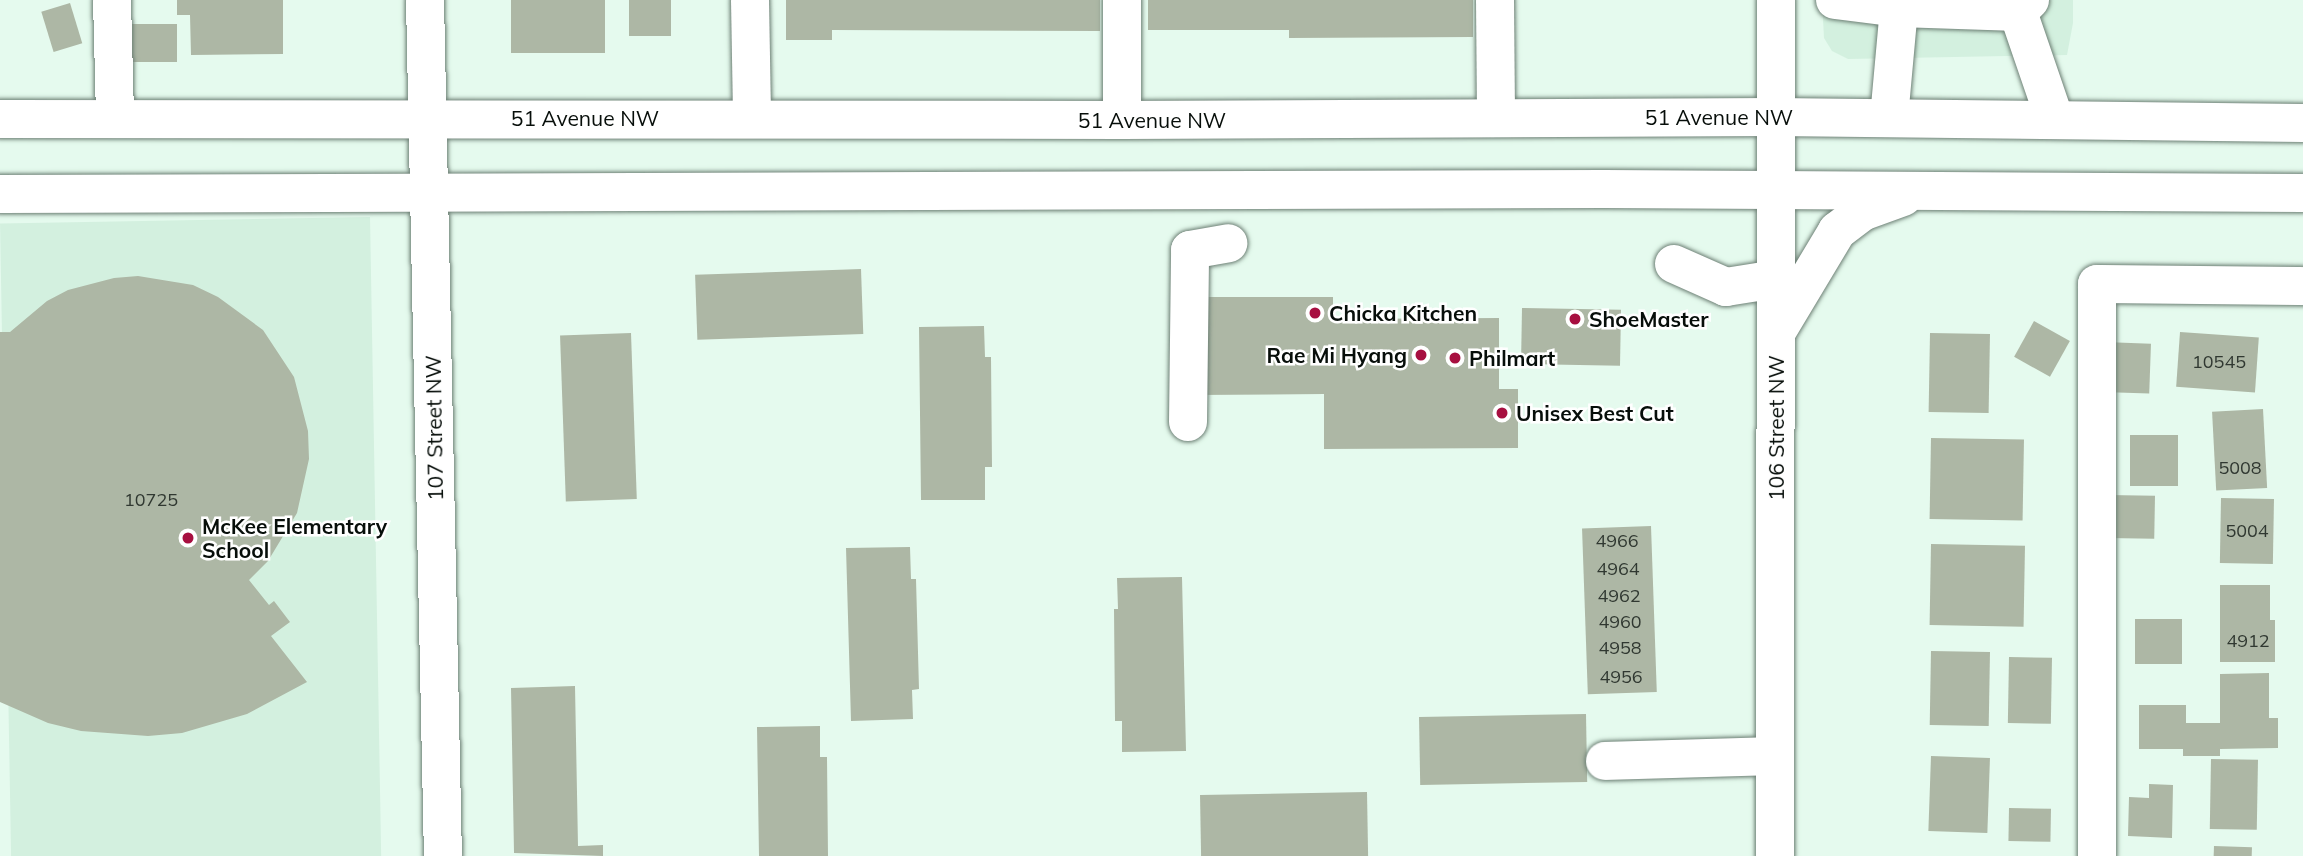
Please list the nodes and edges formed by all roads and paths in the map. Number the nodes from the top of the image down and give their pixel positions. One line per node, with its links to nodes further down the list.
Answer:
1 (112, 0): 11 (main road)
2 (425, 0): 12 (main road, 107 Street NW)
3 (750, 0): 13 (main road)
4 (1122, 0): 17 (main road)
5 (1495, 0): 14 (main road)
6 (1776, 0): 10 (main road, 106 Street NW)
7 (1853, 1): 8 (main road)
8 (1920, 6): 9 (main road); 15 (main road)
9 (2005, 6): 18 (main road)
10 (1775, 117): 14 (main road, 51 Avenue NW); 15 (main road, 51 Avenue NW); 20 (main road, 106 Street NW)
11 (115, 118): 12 (main road, 51 Avenue NW); 16 (main road, 51 Avenue NW)
12 (428, 118): 13 (main road, 51 Avenue NW); 22 (main road, 107 Street NW)
13 (752, 118): 17 (main road, 51 Avenue NW)
14 (1496, 118): 17 (main road, 51 Avenue NW)
15 (1888, 118): 18 (main road, 51 Avenue NW)
16 (0, 119)
17 (1122, 120)
18 (2055, 120): 19 (main road, 51 Avenue NW)
19 (2303, 123)
20 (1774, 190): 21 (main road); 22 (main road); 27 (main road, 106 Street NW)
21 (1926, 190): 23 (main road); 29 (main road)
22 (429, 192): 24 (main road); 33 (main road, 107 Street NW)
23 (2303, 193)
24 (0, 194)
25 (1228, 243): 30 (main road)
26 (1674, 264): 27 (main road)
27 (1776, 279): 29 (main road, 106 Street NW)
28 (2303, 286): 35 (main road)
29 (1776, 333): 31 (main road, 106 Street NW)
30 (1188, 422)
31 (1774, 756): 32 (main road); 34 (main road, 106 Street NW)
32 (1605, 761)
33 (443, 856)
34 (1775, 856)
35 (2097, 856)

